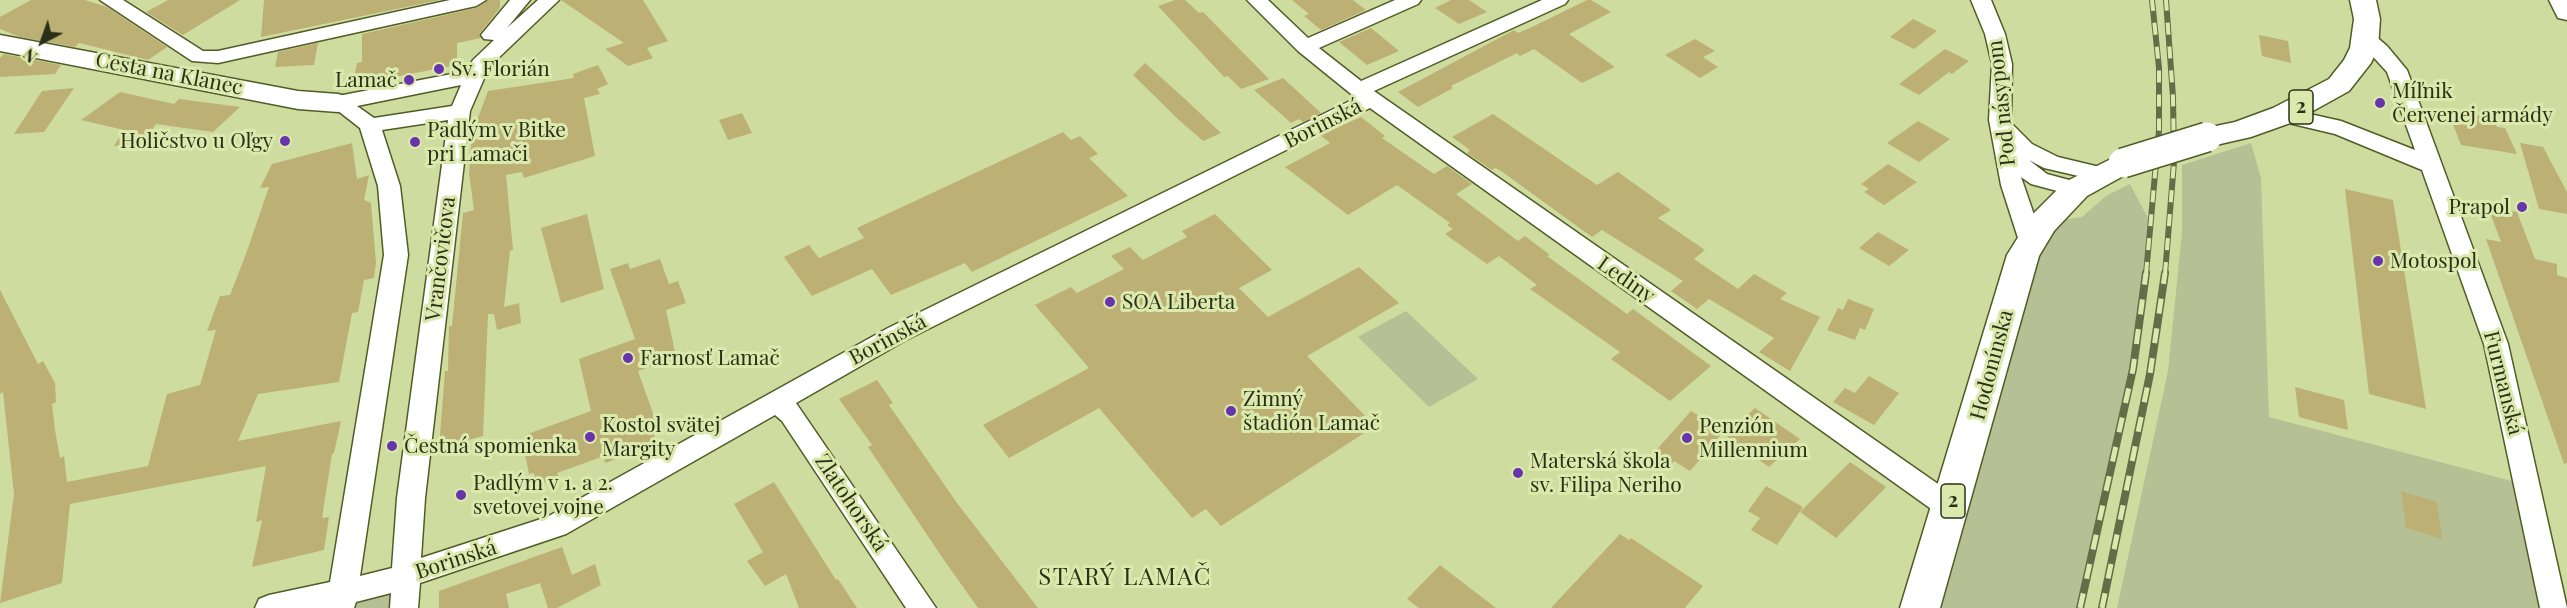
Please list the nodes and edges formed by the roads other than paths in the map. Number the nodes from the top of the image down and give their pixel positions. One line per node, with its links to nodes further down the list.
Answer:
1 (110, 0): 15 (street)
2 (476, 0): 15 (street)
3 (520, 0): 16 (street, Vrančovičova)
4 (549, 0): 16 (street)
5 (1257, 0): 14 (street, Lediny)
6 (1411, 0): 14 (street)
7 (1558, 0): 18 (street, Borinská)
8 (1982, 0): 23 (street, Pod násypom)
9 (2363, 0): 12 (main road, 2)
10 (2562, 0): 11 (main road)
11 (2567, 12)
12 (2366, 38): 21 (main road, 2); 25 (street, Furmanská)
13 (0, 43): 17 (main road, Cesta na Klanec)
14 (1305, 48): 18 (street, Lediny)
15 (199, 57): 17 (street)
16 (477, 70): 19 (street); 20 (street, Vrančovičova)
17 (175, 75): 19 (main road, Cesta na Klanec)
18 (1365, 95): 28 (street, Borinská); 29 (street, Lediny)
19 (338, 103): 22 (street)
20 (460, 111): 22 (street); 30 (street, Vrančovičova)
21 (2283, 115): 25 (street); 26 (main road, 2, bridge)
22 (370, 125): 31 (street)
23 (2002, 126): 24 (street, Pod násypom); 26 (street)
24 (2006, 154): 26 (street); 27 (street, Pod násypom)
25 (2431, 165): 36 (street, Furmanská)
26 (2100, 176): 27 (main road, Hodonínska / 2)
27 (2031, 241): 29 (main road, Hodonínska / 2)
28 (777, 402): 30 (street, Borinská); 34 (street, Zlatohorská)
29 (1951, 508): 35 (main road, Hodonínska / 2)
30 (405, 576): 31 (street, Borinská); 33 (street, Vrančovičova)
31 (341, 599): 32 (street, Borinská)
32 (269, 608)
33 (404, 608)
34 (922, 608)
35 (1920, 608)
36 (2554, 608)

